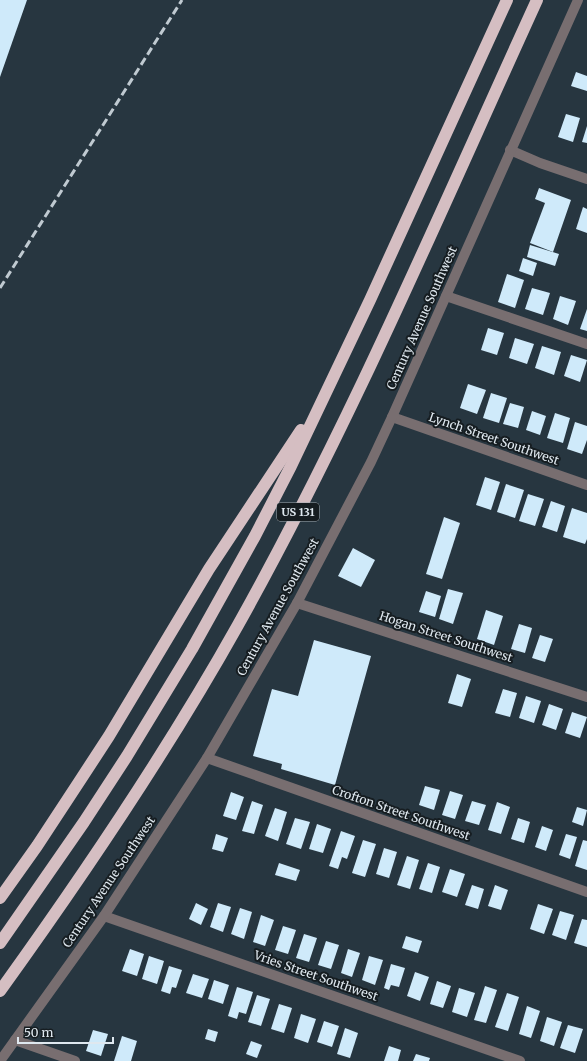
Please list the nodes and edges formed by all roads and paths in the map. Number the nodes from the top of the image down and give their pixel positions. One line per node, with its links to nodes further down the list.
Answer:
1 (507, 0): 8 (highway, US 131)
2 (537, 0): 18 (highway, US 131)
3 (578, 0): 4 (street, Century Avenue Southwest)
4 (510, 150): 5 (street); 6 (street, Century Avenue Southwest)
5 (587, 179)
6 (446, 296): 7 (street); 9 (street, Century Avenue Southwest)
7 (587, 344)
8 (327, 391): 15 (highway); 17 (highway, US 131)
9 (392, 417): 10 (street, Lynch Street Southwest); 11 (street, Century Avenue Southwest)
10 (587, 485)
11 (297, 602): 12 (street, Hogan Street Southwest); 13 (street, Century Avenue Southwest)
12 (587, 697)
13 (207, 758): 14 (street, Crofton Street Southwest); 16 (street, Century Avenue Southwest)
14 (587, 892)
15 (0, 898)
16 (104, 916): 19 (street, Century Avenue Southwest); 22 (street, Vries Street Southwest)
17 (0, 943)
18 (0, 991)
19 (15, 1040): 20 (street, Century Avenue Southwest); 21 (street)
20 (0, 1061)
21 (75, 1061)
22 (520, 1061)

